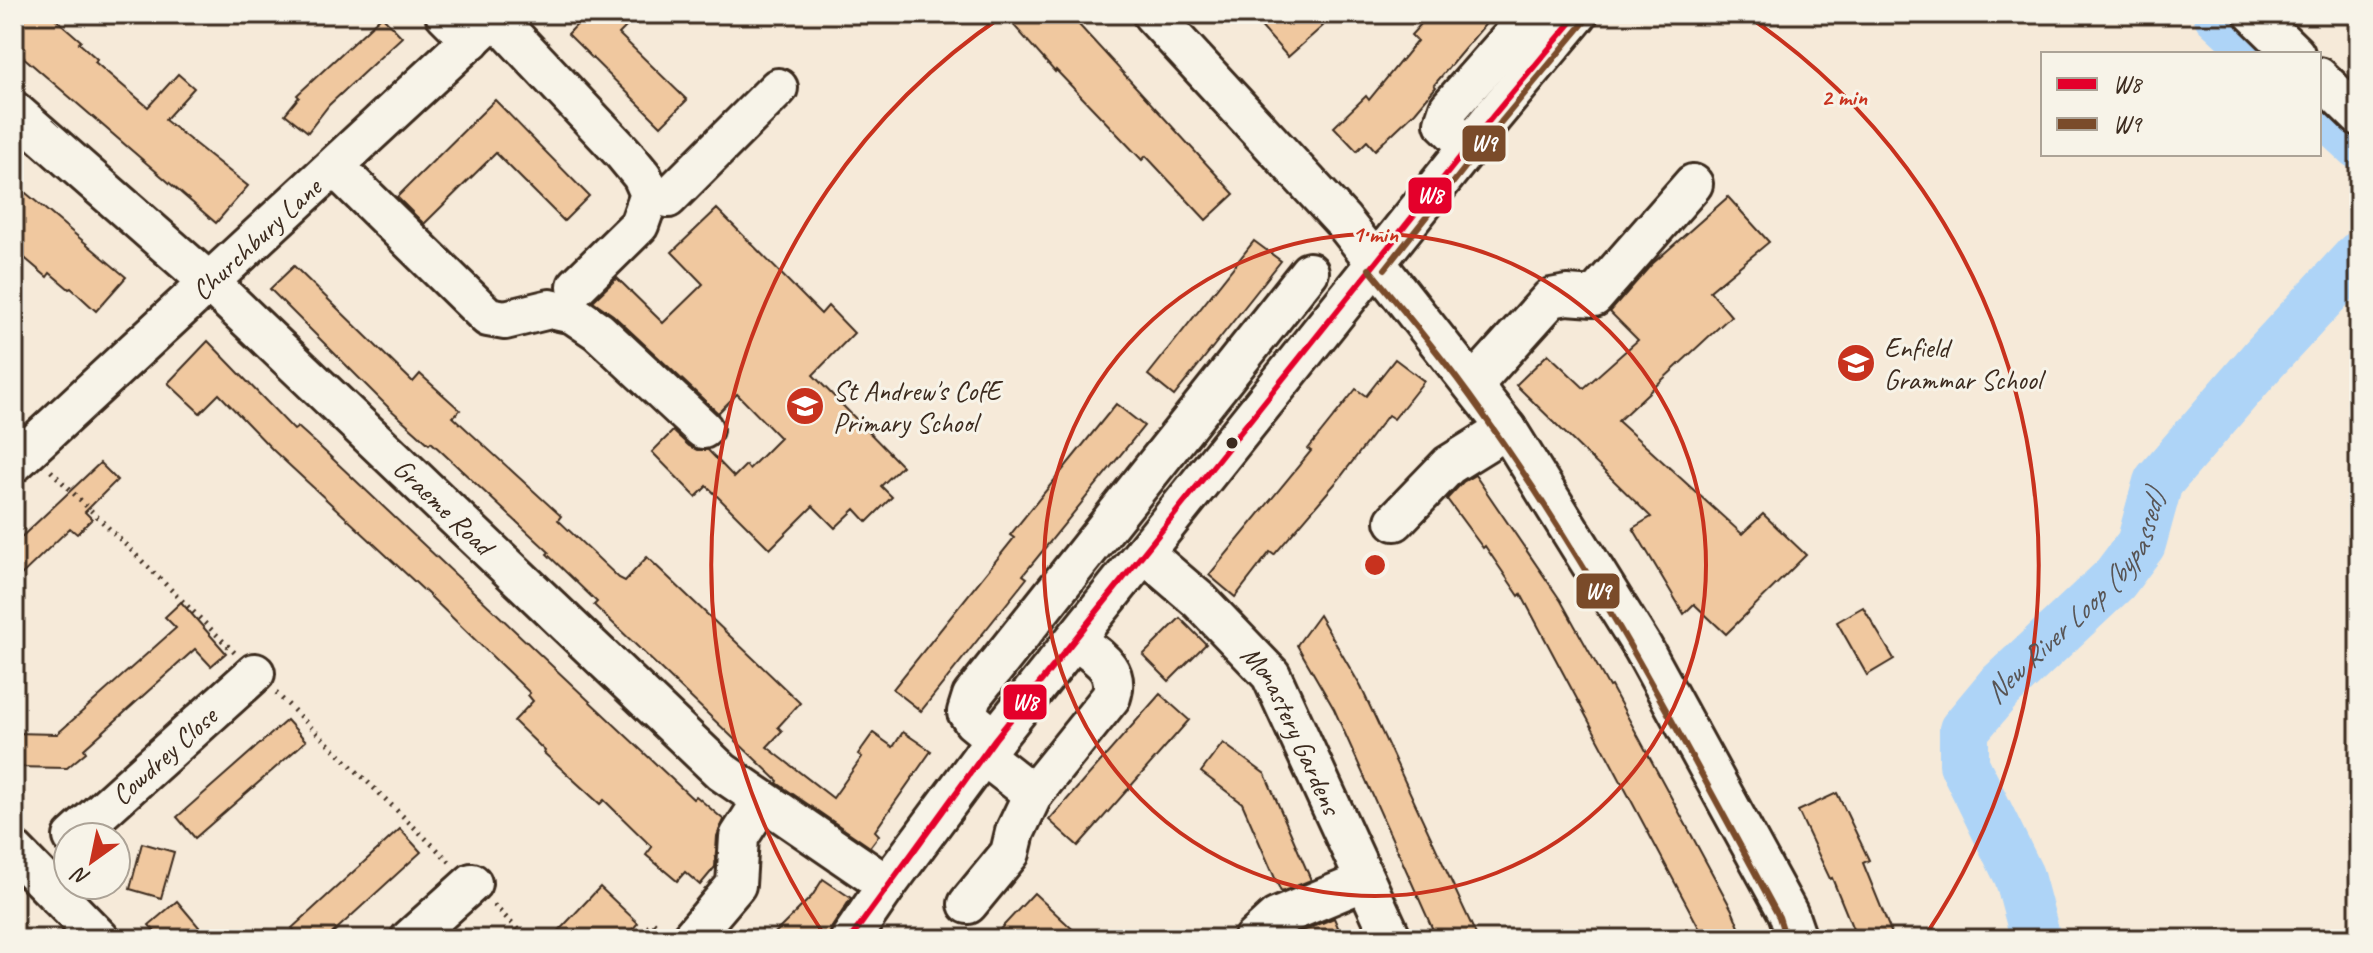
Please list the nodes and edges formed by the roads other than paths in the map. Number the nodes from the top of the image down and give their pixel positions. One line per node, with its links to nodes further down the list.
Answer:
1 (1152, 14): 15 (street)
2 (1532, 14): 11 (street)
3 (1578, 14): 11 (street)
4 (2254, 14): 6 (street)
5 (477, 21): 12 (street, Churchbury Lane); 14 (street)
6 (2293, 52)
7 (2321, 79): 10 (street)
8 (778, 88): 14 (street)
9 (14, 111): 17 (street, Graeme Road)
10 (2359, 116)
11 (1469, 147): 15 (street)
12 (335, 167): 17 (street, Churchbury Lane); 22 (street)
13 (1693, 184): 19 (street)
14 (650, 194): 18 (street)
15 (1377, 263): 19 (street); 21 (street)
16 (1309, 272): 20 (street)
17 (210, 283): 24 (street, Churchbury Lane); 31 (street, Graeme Road)
18 (577, 286)
19 (1473, 385): 23 (street)
20 (1209, 399): 21 (street); 29 (street)
21 (1246, 427): 26 (street)
22 (703, 429)
23 (1507, 429): 25 (street); 45 (street)
24 (19, 448)
25 (1395, 521)
26 (1144, 553): 27 (street); 35 (street, Monastery Gardens)
27 (1075, 640): 29 (street); 30 (street)
28 (255, 673): 32 (street, Cowdrey Close)
29 (989, 747): 30 (street); 37 (street)
30 (1033, 794): 38 (street)
31 (762, 801): 37 (street, Graeme Road); 39 (street)
32 (91, 821)
33 (52, 849): 34 (street)
34 (24, 861): 40 (street)
35 (1365, 881): 43 (street); 44 (street, Monastery Gardens)
36 (472, 883): 41 (street)
37 (887, 885): 42 (street)
38 (968, 904)
39 (682, 938)
40 (100, 939)
41 (410, 939)
42 (850, 939)
43 (1253, 939)
44 (1392, 939)
45 (1797, 939)

